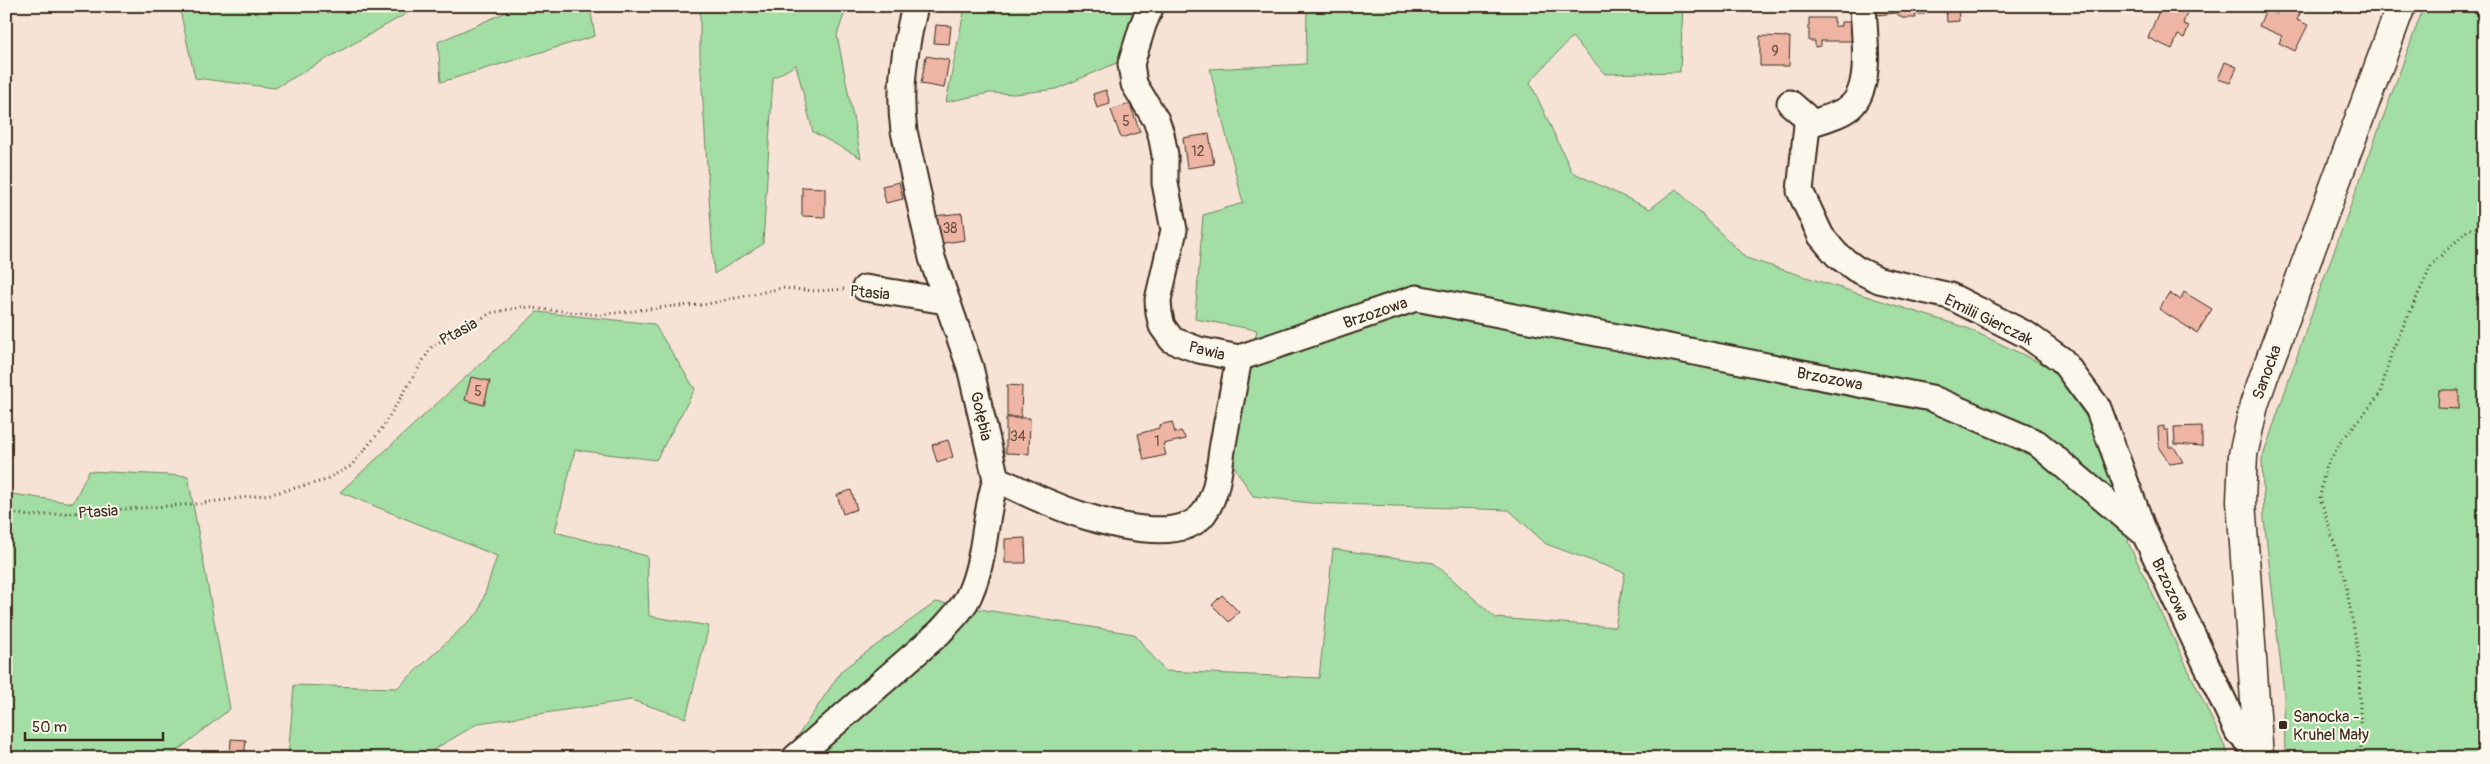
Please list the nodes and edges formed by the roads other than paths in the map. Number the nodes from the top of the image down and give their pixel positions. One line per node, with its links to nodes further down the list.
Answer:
1 (915, 6): 8 (street, Gołębia)
2 (1863, 6): 6 (street)
3 (2401, 6): 12 (main road, Sanocka)
4 (1150, 8): 9 (street, Pawia)
5 (1790, 103): 6 (street)
6 (1807, 125): 11 (street, Emilii Gierczak)
7 (865, 288): 8 (street, Ptasia)
8 (946, 301): 10 (street, Gołębia)
9 (1239, 358): 10 (street, Pawia); 11 (street, Brzozowa)
10 (996, 479): 13 (street)
11 (2145, 534): 12 (street, Brzozowa)
12 (2259, 756)
13 (795, 758)

